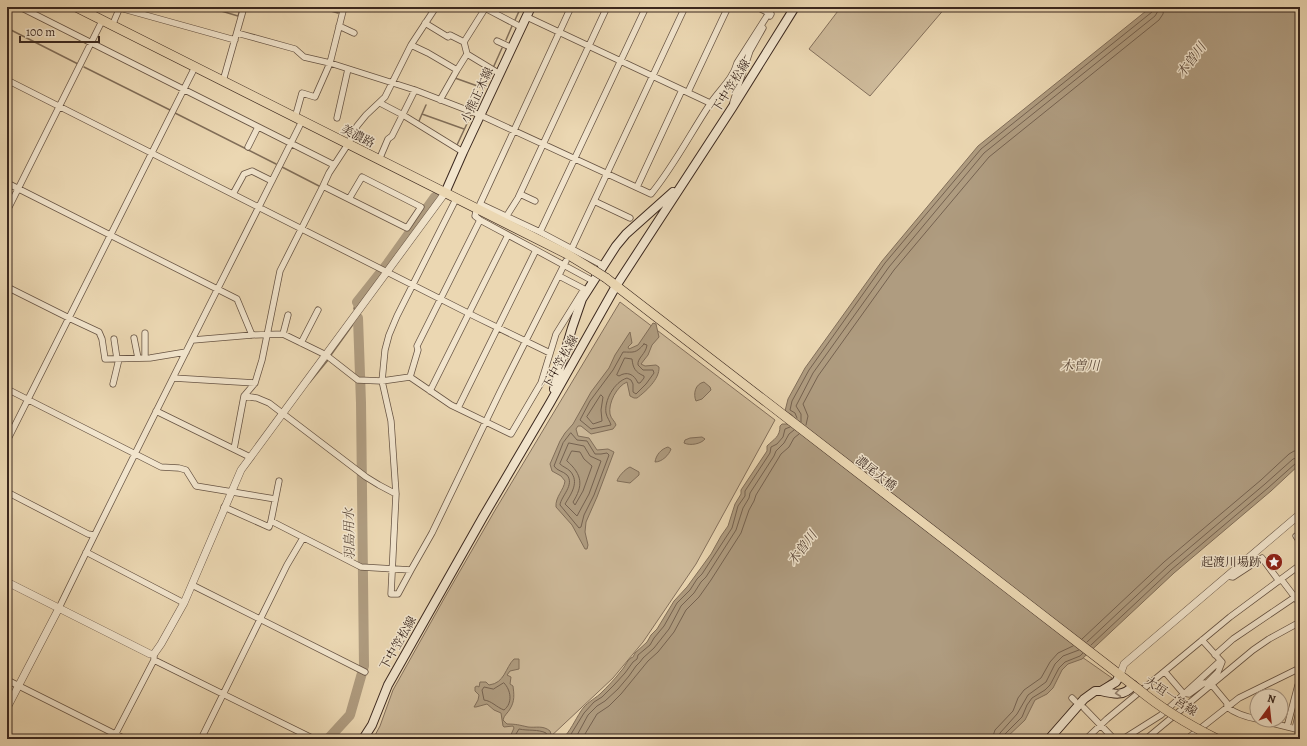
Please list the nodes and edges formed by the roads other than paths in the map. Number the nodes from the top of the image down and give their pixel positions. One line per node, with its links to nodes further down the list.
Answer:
1 (20, 7): 29 (street)
2 (76, 7): 18 (main road, 美濃路)
3 (120, 7): 20 (street); 26 (street)
4 (244, 7): 24 (street)
5 (344, 7): 21 (street)
6 (434, 7): 19 (street)
7 (484, 7): 22 (street); 28 (street)
8 (531, 7): 17 (main road, 小熊正木線)
9 (571, 7): 23 (street)
10 (607, 7): 31 (street)
11 (646, 7): 34 (street)
12 (685, 7): 40 (street)
13 (728, 7): 46 (street)
14 (757, 7): 16 (street)
15 (795, 7): 51 (main road, 下中笠松線)
16 (771, 14): 49 (street); 51 (street)
17 (527, 17): 22 (main road, 小熊正木線); 23 (street)
18 (102, 21): 20 (main road, 美濃路); 29 (street)
19 (425, 23): 28 (street); 30 (street)
20 (112, 26): 36 (main road, 美濃路)
21 (339, 26): 25 (street); 35 (street)
22 (521, 27): 32 (main road, 小熊正木線)
23 (560, 32): 31 (street); 57 (street)
24 (237, 33): 26 (street); 35 (street)
25 (354, 33)
26 (235, 40): 42 (street)
27 (497, 41): 32 (street)
28 (464, 42): 33 (street)
29 (91, 43): 44 (street); 50 (street)
30 (411, 45): 38 (street); 43 (street)
31 (589, 46): 34 (street); 60 (street)
32 (512, 48): 39 (main road, 小熊正木線)
33 (467, 54): 38 (street); 39 (street)
34 (621, 61): 40 (street); 64 (street)
35 (330, 63): 37 (street); 55 (street)
36 (195, 67): 42 (main road, 美濃路); 44 (street)
37 (348, 69): 43 (street); 54 (street)
38 (457, 70): 47 (street)
39 (500, 74): 53 (main road, 小熊正木線)
40 (654, 76): 46 (street); 67 (street)
41 (7, 80): 50 (street)
42 (223, 81): 55 (main road, 美濃路)
43 (392, 83): 45 (street); 48 (street)
44 (184, 90): 56 (street); 63 (street)
45 (415, 90): 47 (street); 52 (street)
46 (685, 91): 49 (street); 72 (street)
47 (440, 100): 53 (street)
48 (380, 103): 52 (street); 59 (street)
49 (710, 103): 72 (street)
50 (60, 107): 63 (street); 73 (street)
51 (732, 108): 68 (main road, 下中笠松線)
52 (403, 115): 62 (street); 65 (street)
53 (480, 115): 57 (street); 62 (main road, 小熊正木線)
54 (336, 118)
55 (299, 119): 58 (street); 59 (main road, 美濃路)
56 (258, 127): 58 (street); 61 (street)
57 (514, 130): 60 (street); 81 (street)
58 (291, 144): 66 (street); 69 (street)
59 (348, 144): 65 (main road, 美濃路); 66 (street)
60 (543, 144): 64 (street); 76 (street)
61 (248, 147)
62 (463, 152): 74 (main road, 小熊正木線)
63 (152, 153): 75 (street); 92 (street)
64 (575, 159): 67 (street); 90 (street)
65 (380, 160): 74 (main road, 美濃路)
66 (334, 165): 71 (street)
67 (607, 173): 72 (street); 80 (street)
68 (687, 176): 96 (main road); 101 (main road, 下中笠松線)
69 (272, 181): 75 (street); 82 (street)
70 (7, 183): 73 (street)
71 (323, 186): 77 (street); 89 (street)
72 (637, 187)
73 (18, 189): 84 (street); 92 (street)
74 (445, 193): 78 (main road, 美濃路); 85 (street)
75 (234, 194): 82 (street)
76 (520, 194): 79 (street); 86 (street)
77 (349, 199): 83 (street); 83 (street)
78 (456, 199): 81 (main road, 美濃路); 100 (street)
79 (535, 201)
80 (594, 201): 87 (street); 93 (street)
81 (478, 206): 86 (street); 88 (street); 101 (main road, 美濃路, bridge)
82 (259, 207): 89 (street); 103 (street)
83 (423, 208): 85 (street)
84 (7, 211)
85 (431, 213): 97 (street)
86 (506, 217): 90 (street)
87 (630, 218)
88 (480, 220): 91 (street); 105 (street)
89 (301, 229): 97 (street); 114 (street)
90 (540, 232): 93 (street)
91 (508, 235): 94 (street); 107 (street)
92 (111, 236): 103 (street); 109 (street)
93 (572, 248): 96 (street)
94 (536, 250): 95 (street); 110 (street)
95 (565, 263): 98 (street); 99 (street)
96 (604, 266): 99 (main road)
97 (384, 270): 100 (street); 122 (street)
98 (558, 276): 118 (street); 121 (street)
99 (593, 281): 135 (main road)
100 (412, 284): 105 (street); 128 (street)
101 (616, 286): 104 (main road, 美濃路); 135 (main road, 下中笠松線)
102 (7, 287): 109 (street)
103 (218, 290): 113 (street); 117 (street)
104 (624, 293): 175 (main road, 濃尾大橋)
105 (440, 298): 107 (street); 127 (street)
106 (318, 310): 119 (street)
107 (468, 313): 110 (street); 132 (street)
108 (288, 315): 112 (street)
109 (69, 318): 125 (street); 134 (street)
110 (497, 328): 118 (street); 136 (street)
111 (145, 333): 124 (street)
112 (284, 334): 114 (street); 119 (street)
113 (252, 335): 114 (street); 117 (street)
114 (267, 336): 129 (street)
115 (134, 338): 123 (street)
116 (114, 339): 125 (street)
117 (193, 340): 120 (street)
118 (526, 342): 121 (street); 139 (street)
119 (301, 343): 122 (street)
120 (186, 352): 124 (street); 126 (street)
121 (550, 353): 139 (street)
122 (326, 355): 128 (street); 138 (street)
123 (138, 358): 124 (street); 125 (street)
124 (145, 358)
125 (118, 359): 130 (street)
126 (173, 378): 129 (street); 137 (street)
127 (410, 378): 128 (street); 132 (street)
128 (382, 381): 147 (street)
129 (255, 382): 133 (street)
130 (113, 384)
131 (7, 389): 134 (street)
132 (430, 391): 136 (street)
133 (244, 396): 138 (street); 141 (street)
134 (28, 399): 140 (street); 142 (street)
135 (550, 403): 199 (main road, 下中笠松線)
136 (458, 408): 139 (street)
137 (156, 411): 141 (street); 142 (street)
138 (282, 414): 143 (street); 147 (street)
139 (486, 422): 159 (street)
140 (7, 441)
141 (234, 449): 143 (street)
142 (135, 453): 145 (street); 152 (street)
143 (250, 458): 145 (street)
144 (279, 481): 148 (street)
145 (231, 491): 148 (street); 149 (street)
146 (7, 492): 152 (street)
147 (396, 494): 158 (street)
148 (275, 499): 151 (street)
149 (224, 507): 151 (street); 163 (street)
150 (1300, 514): 160 (street)
151 (271, 521): 154 (street)
152 (94, 535): 156 (street)
153 (1296, 536): 155 (street)
154 (303, 538): 158 (street); 167 (street)
155 (1300, 542)
156 (86, 552): 165 (street); 166 (street)
157 (1300, 565): 161 (street)
158 (392, 569): 159 (street); 159 (street)
159 (411, 570)
160 (1227, 576): 161 (street); 175 (street)
161 (1280, 580): 164 (street); 169 (street)
162 (7, 582): 166 (street)
163 (192, 585): 165 (street); 167 (street)
164 (1298, 599): 170 (street)
165 (184, 603): 171 (street)
166 (59, 608): 171 (street); 180 (street)
167 (260, 619): 174 (street); 184 (street)
168 (1300, 622): 178 (street)
169 (1202, 640): 170 (street); 176 (street)
170 (1215, 655): 172 (street)
171 (154, 657): 184 (street); 194 (street)
172 (1220, 661): 178 (street); 183 (street)
173 (1300, 668): 185 (street)
174 (364, 672)
175 (1116, 672): 181 (main road, 大垣一宮線); 182 (main road)
176 (1165, 672): 183 (street); 192 (street)
177 (7, 680): 180 (street)
178 (1209, 684): 183 (street); 185 (street); 195 (street)
179 (1298, 685): 189 (street)
180 (18, 686): 186 (street); 194 (street)
181 (1136, 687): 182 (main road, one-way to 182); 205 (main road, 大垣一宮線, bridge)
182 (1101, 690): 200 (main road)
183 (1186, 693): 191 (street)
184 (223, 694): 197 (street); 198 (street)
185 (1227, 707): 190 (street); 204 (street)
186 (7, 708)
187 (1084, 708): 192 (street)
188 (1300, 713): 193 (street)
189 (1289, 716)
190 (1249, 718)
191 (1148, 724): 195 (street); 203 (street)
192 (1100, 725): 201 (street); 202 (street)
193 (1297, 730)
194 (114, 736): 196 (street)
195 (1148, 738)
196 (126, 739)
197 (201, 739)
198 (314, 739)
199 (363, 739)
200 (1048, 739)
201 (1086, 739)
202 (1114, 739)
203 (1123, 739)
204 (1187, 739)
205 (1217, 739)

